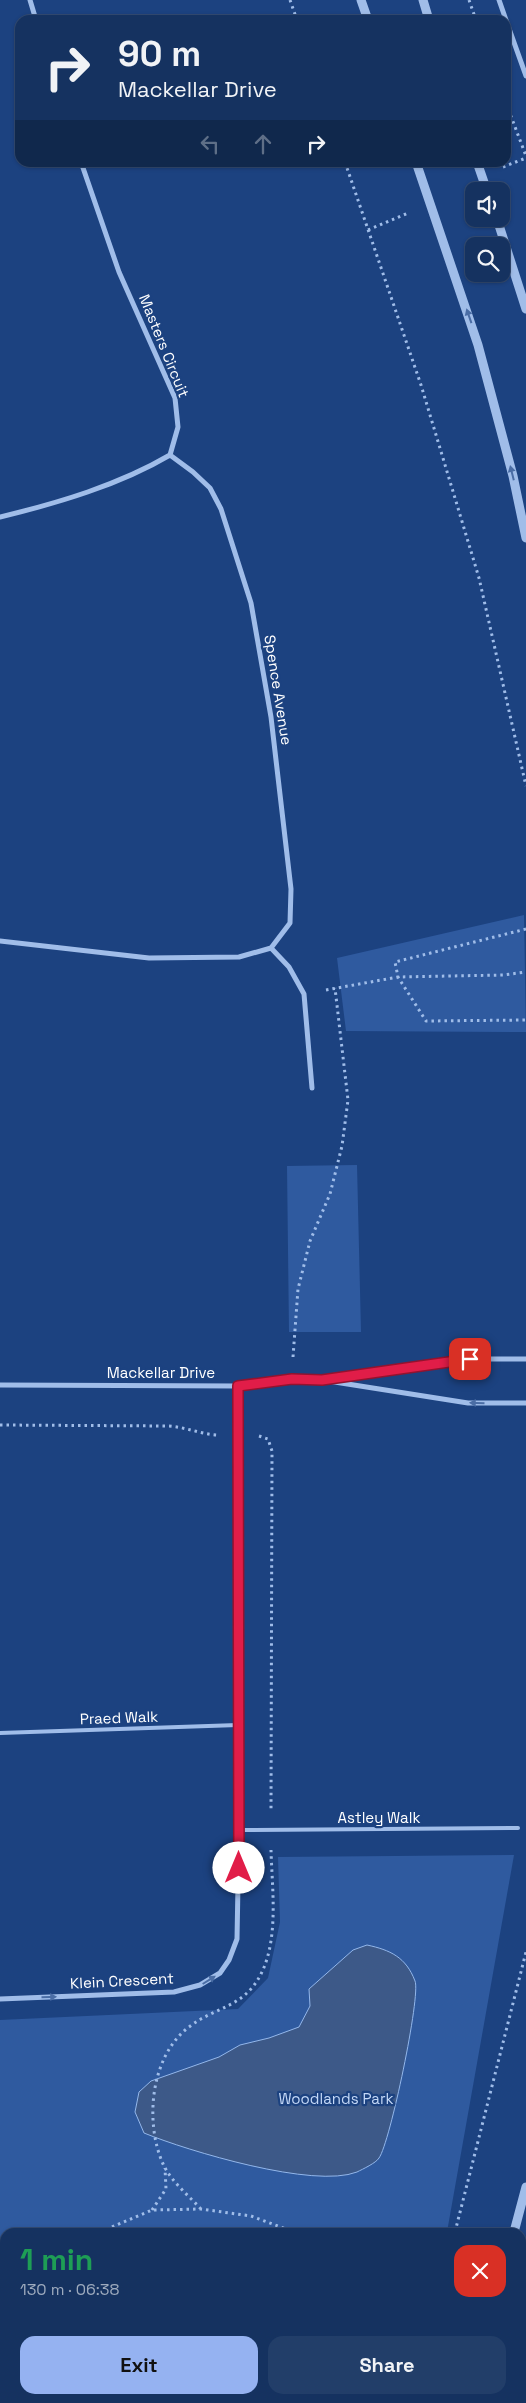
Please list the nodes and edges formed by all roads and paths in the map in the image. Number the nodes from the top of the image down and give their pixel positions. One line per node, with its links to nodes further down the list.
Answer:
1 (30, 0): 7 (street)
2 (290, 0): 8 (path)
3 (361, 0): 9 (street)
4 (423, 0): 10 (street)
5 (469, 0): 11 (path)
6 (499, 0): 12 (street)
7 (34, 15)
8 (295, 15)
9 (366, 15)
10 (428, 15)
11 (474, 15)
12 (504, 15)
13 (511, 34): 14 (street)
14 (526, 76)
15 (511, 116): 16 (path)
16 (526, 156)
17 (83, 167): 24 (street, Masters Circuit)
18 (347, 167): 27 (path)
19 (418, 167): 26 (street, one-way to 19)
20 (479, 167): 21 (street)
21 (484, 182)
22 (500, 227): 23 (street)
23 (526, 308)
24 (170, 455): 25 (street); 30 (street, Spence Avenue)
25 (0, 517)
26 (526, 538)
27 (526, 786)
28 (526, 929): 32 (path)
29 (0, 941): 30 (street)
30 (271, 948): 34 (street)
31 (526, 972): 32 (path)
32 (398, 977): 33 (path); 35 (path)
33 (335, 988): 34 (path); 38 (path)
34 (304, 994): 36 (street)
35 (526, 1020)
36 (312, 1088)
37 (526, 1359): 39 (street, Mackellar Drive)
38 (292, 1379): 39 (street, Mackellar Drive); 41 (street, Mackellar Drive)
39 (322, 1380): 42 (street, Mackellar Drive, one-way to 39)
40 (0, 1385): 41 (street, Mackellar Drive)
41 (238, 1386): 43 (street, Klein Crescent)
42 (526, 1404)
43 (238, 1725): 44 (lane, Praed Walk); 46 (street, Klein Crescent)
44 (0, 1733)
45 (518, 1828): 46 (lane, Astley Walk)
46 (239, 1830): 48 (street, Klein Crescent, one-way to 46)
47 (526, 1952): 56 (path)
48 (0, 1999)
49 (162, 2064): 50 (path)
50 (165, 2167): 52 (path); 53 (path)
51 (526, 2188): 57 (street)
52 (201, 2209): 53 (path); 55 (path)
53 (152, 2210): 54 (path)
54 (109, 2228)
55 (283, 2228)
56 (456, 2228)
57 (515, 2228)

